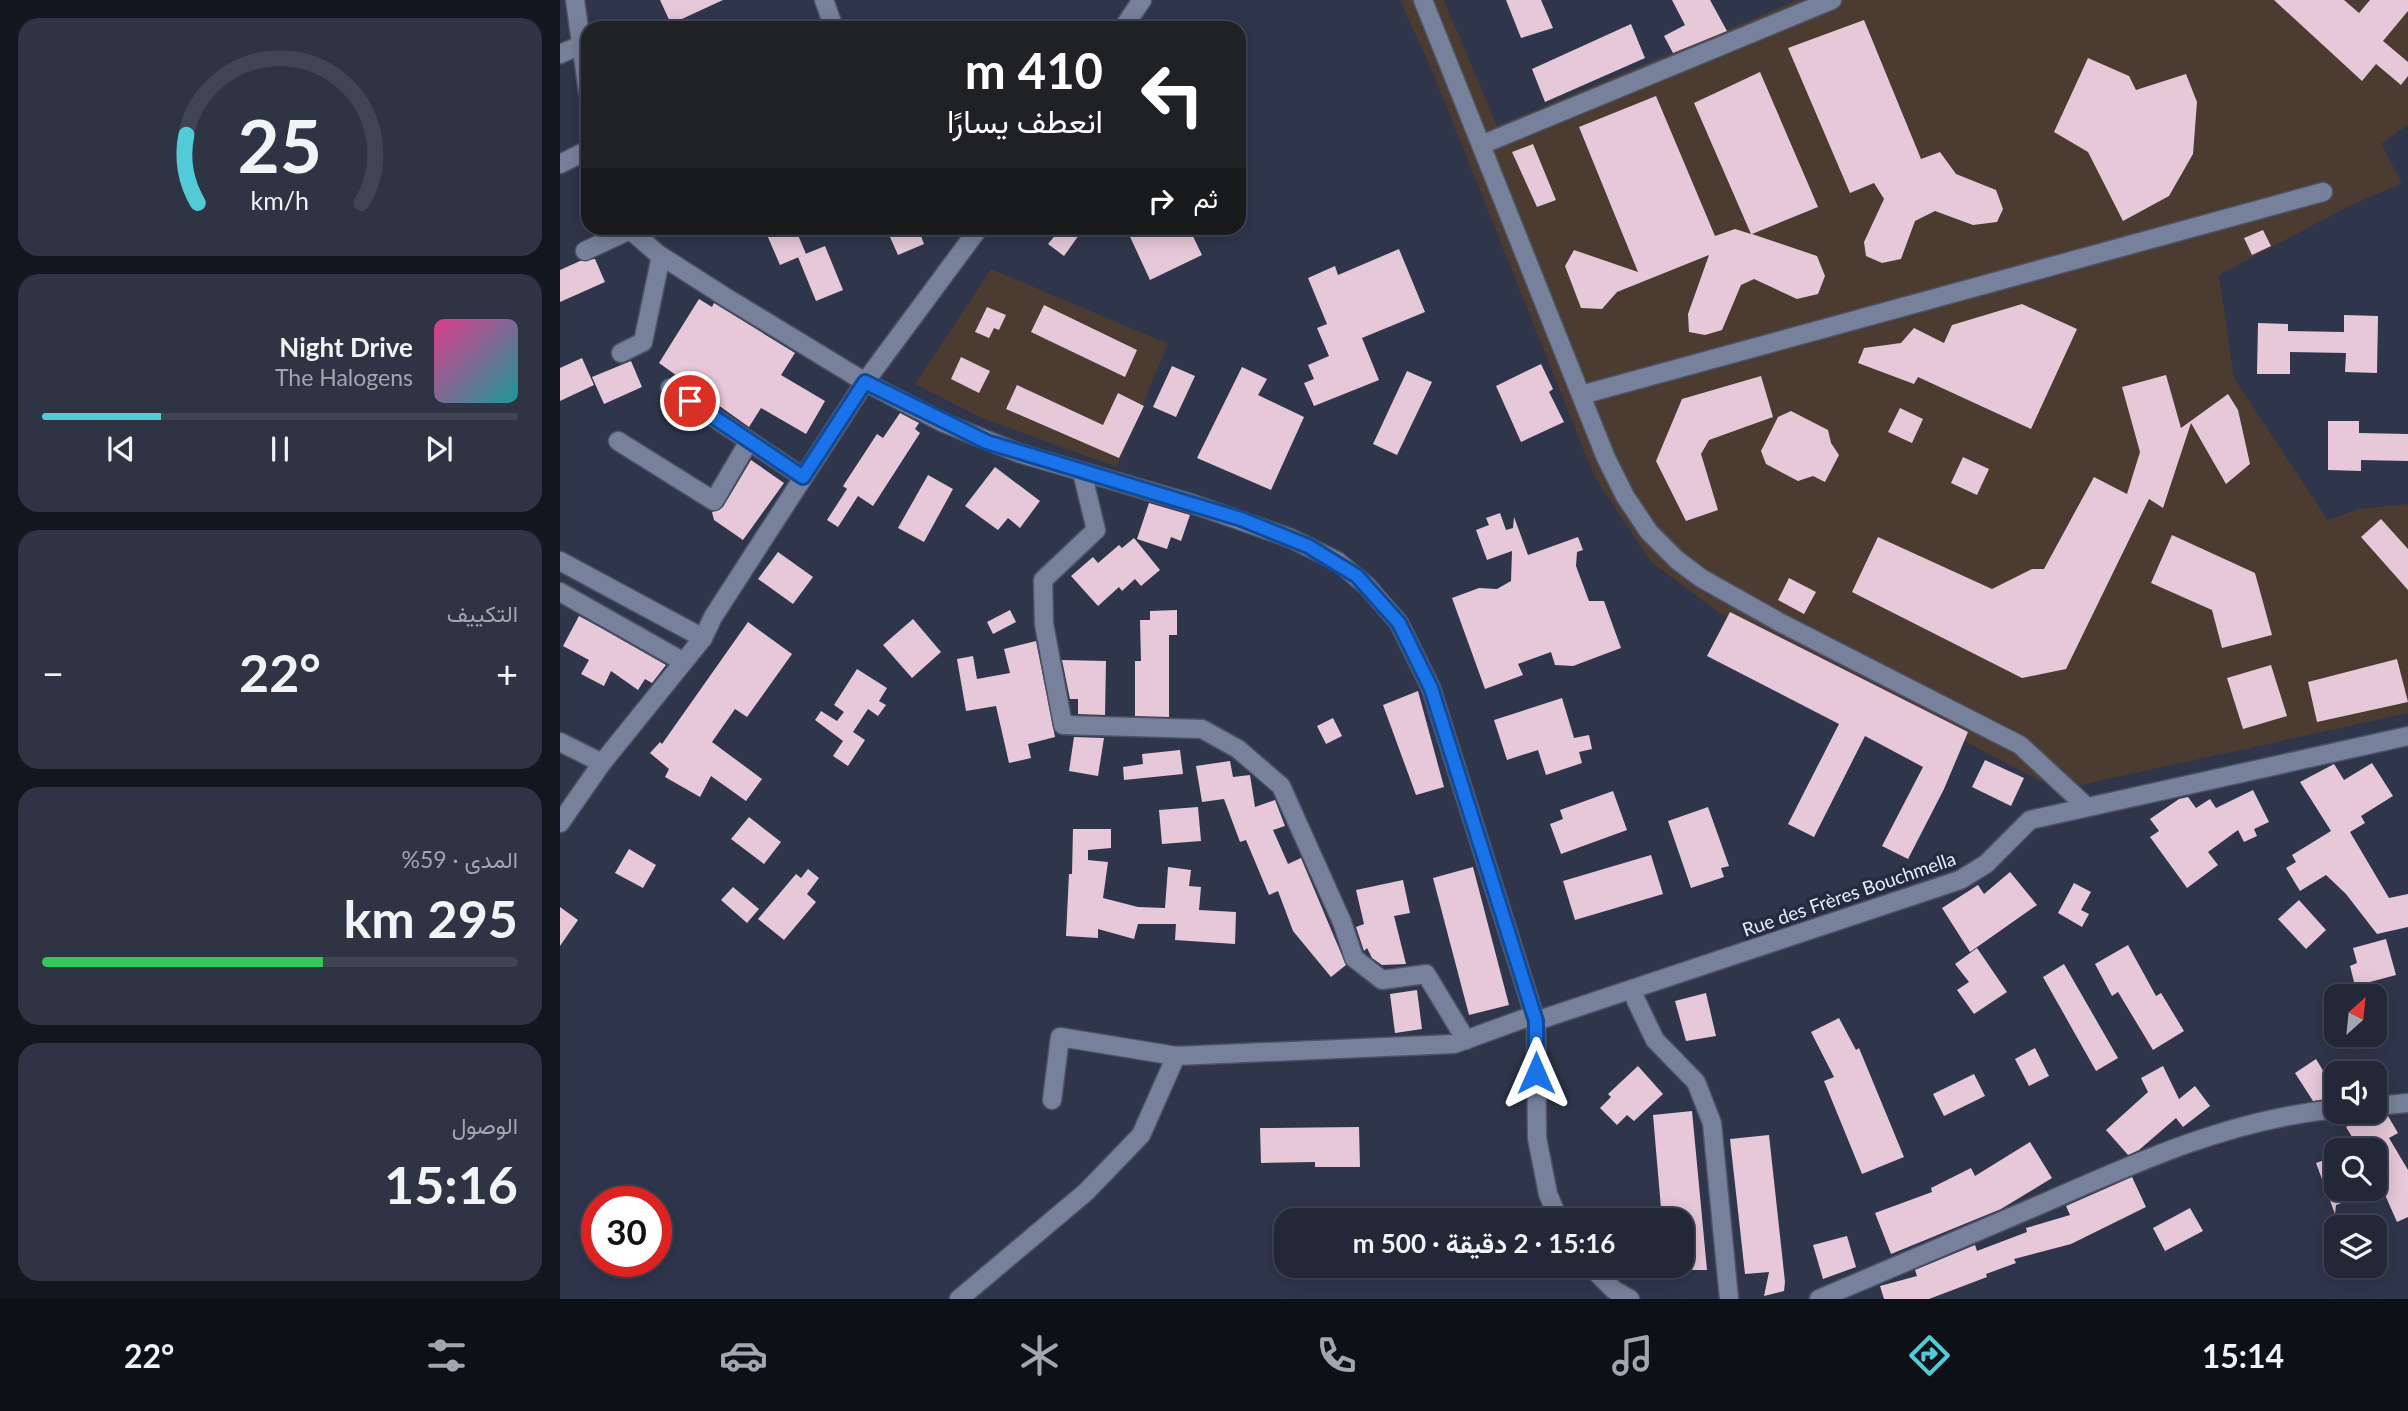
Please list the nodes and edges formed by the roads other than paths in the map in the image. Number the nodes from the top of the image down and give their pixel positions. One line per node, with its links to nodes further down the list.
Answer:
1 (575, 0): 8 (street)
2 (824, 0): 6 (street)
3 (1142, 0): 7 (street)
4 (1423, 0): 10 (street)
5 (1832, 0): 10 (street)
6 (832, 21)
7 (1128, 21)
8 (581, 45): 9 (street)
9 (560, 54)
10 (1481, 145): 22 (street)
11 (581, 154): 12 (street)
12 (560, 164)
13 (2323, 192): 22 (street)
14 (617, 235): 17 (street)
15 (636, 235): 18 (street)
16 (974, 235): 20 (street)
17 (585, 251)
18 (661, 256): 19 (street); 20 (street)
19 (621, 353)
20 (865, 382): 25 (street); 26 (street)
21 (670, 388): 23 (street)
22 (1581, 395): 34 (street)
23 (750, 440): 24 (street); 26 (street)
24 (618, 441)
25 (1082, 472): 37 (street); 38 (street)
26 (803, 477): 29 (street)
27 (560, 561): 29 (street)
28 (560, 592): 30 (street)
29 (703, 638): 30 (street)
30 (682, 661): 33 (street)
31 (2408, 736): 34 (street, Rue des Frères Bouchmella)
32 (560, 742): 33 (street)
33 (602, 763): 35 (street)
34 (2087, 807): 36 (street, Rue des Frères Bouchmella)
35 (560, 823)
36 (1631, 990): 37 (street, Rue des Frères Bouchmella); 48 (street)
37 (1535, 1018): 38 (street, Rue des Frères Bouchmella); 44 (street)
38 (1466, 1040): 39 (street, Rue des Frères Bouchmella)
39 (1176, 1056): 40 (street, Rue des Frères Bouchmella); 46 (street)
40 (1052, 1100)
41 (2408, 1103): 42 (street)
42 (2387, 1105)
43 (2324, 1110): 49 (street)
44 (1554, 1208)
45 (1602, 1278): 47 (street)
46 (959, 1299)
47 (1630, 1299)
48 (1729, 1299)
49 (1819, 1299)

